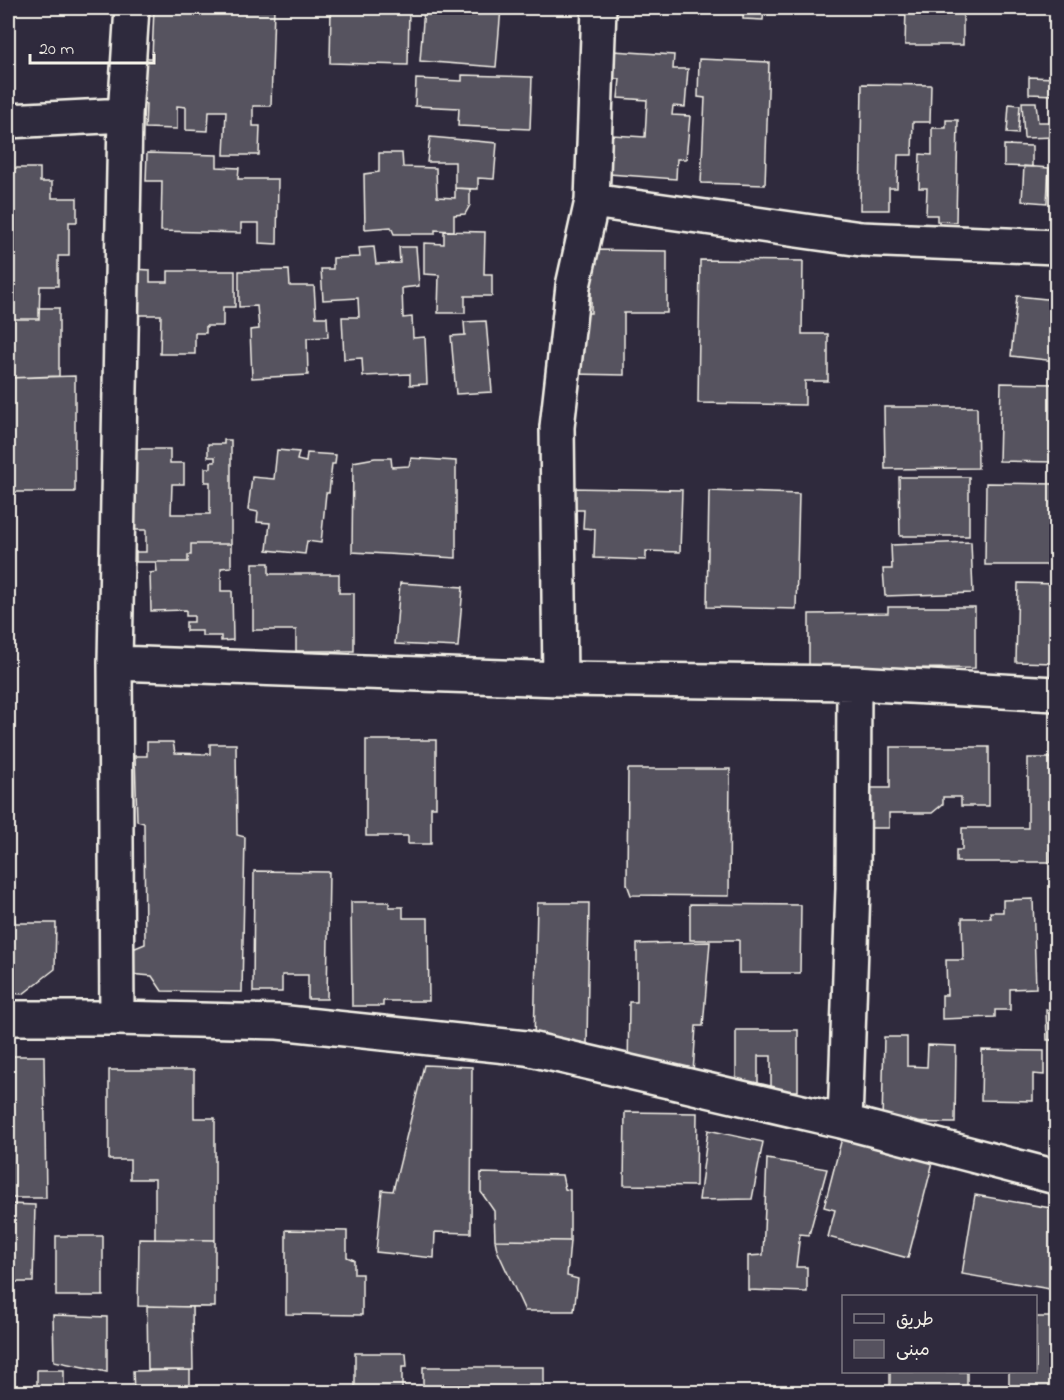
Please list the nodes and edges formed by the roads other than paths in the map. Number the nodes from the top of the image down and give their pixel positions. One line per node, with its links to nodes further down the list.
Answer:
1 (132, 8): 3 (street)
2 (599, 8): 5 (street)
3 (125, 115): 4 (street); 7 (street)
4 (8, 121)
5 (592, 201): 6 (street); 8 (street)
6 (1056, 247)
7 (115, 663): 8 (street); 12 (street)
8 (560, 679): 9 (street)
9 (854, 683): 10 (street); 13 (street)
10 (1056, 694)
11 (8, 1018): 12 (street)
12 (117, 1018): 13 (street)
13 (845, 1122): 14 (street)
14 (1056, 1177)

